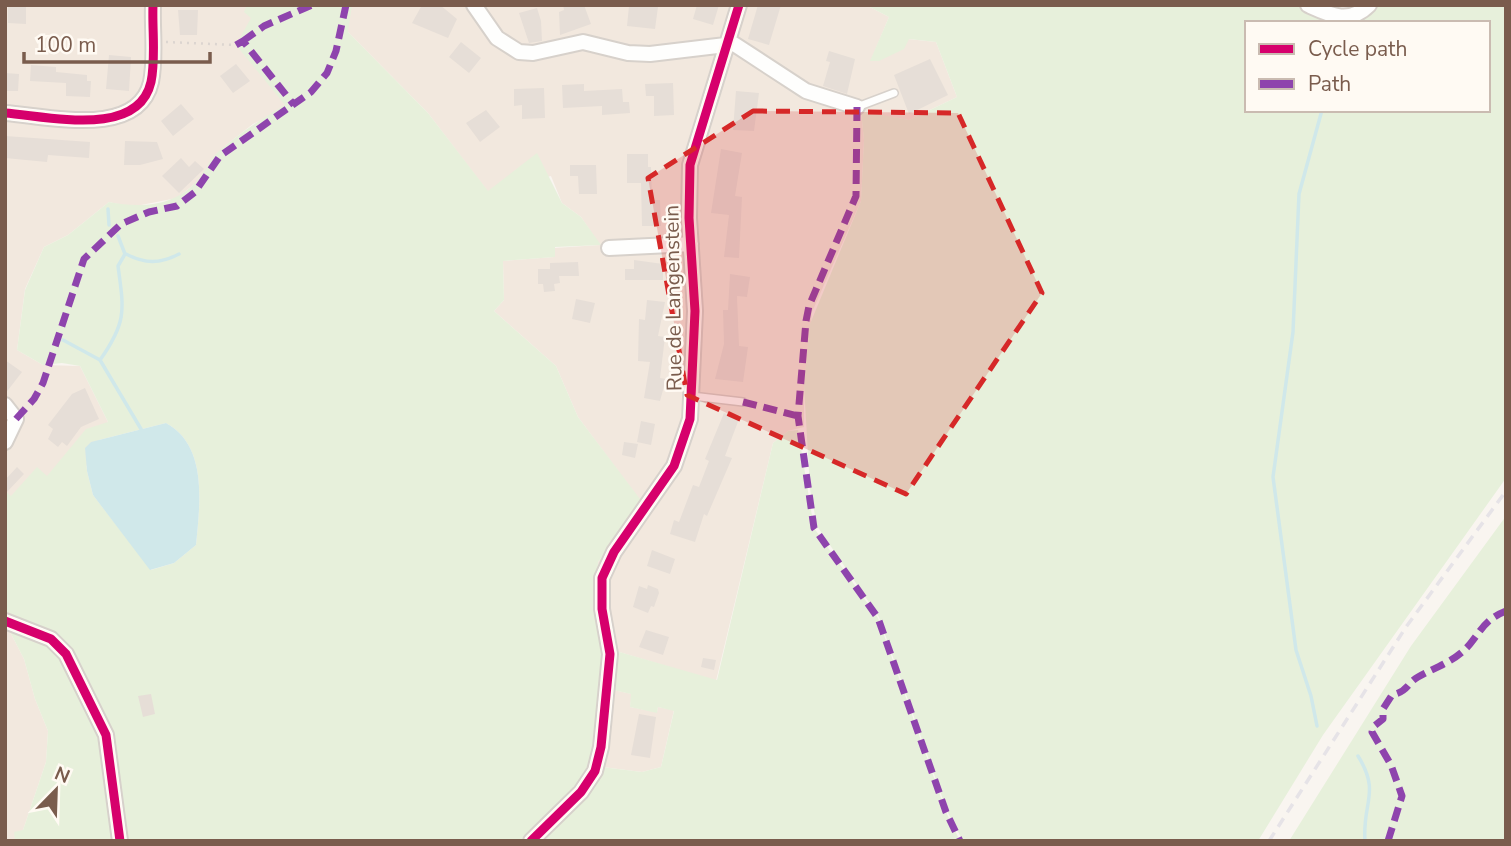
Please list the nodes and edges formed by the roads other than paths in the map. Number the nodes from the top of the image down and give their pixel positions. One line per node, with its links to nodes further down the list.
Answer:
1 (153, 5): 9 (street)
2 (474, 5): 6 (street)
3 (739, 5): 6 (street, Rue de Langenstein)
4 (1308, 5): 5 (street)
5 (1369, 5)
6 (727, 43): 8 (street); 10 (street, Rue de Langenstein)
7 (894, 93): 8 (lane)
8 (857, 107)
9 (5, 113)
10 (691, 244): 11 (street, Rue de Langenstein); 12 (street, Rue de Langenstein)
11 (609, 248)
12 (692, 396): 13 (lane); 18 (street, Rue de Langenstein)
13 (743, 402)
14 (5, 405): 15 (street)
15 (5, 442)
16 (5, 621): 17 (street)
17 (120, 841)
18 (531, 841)

